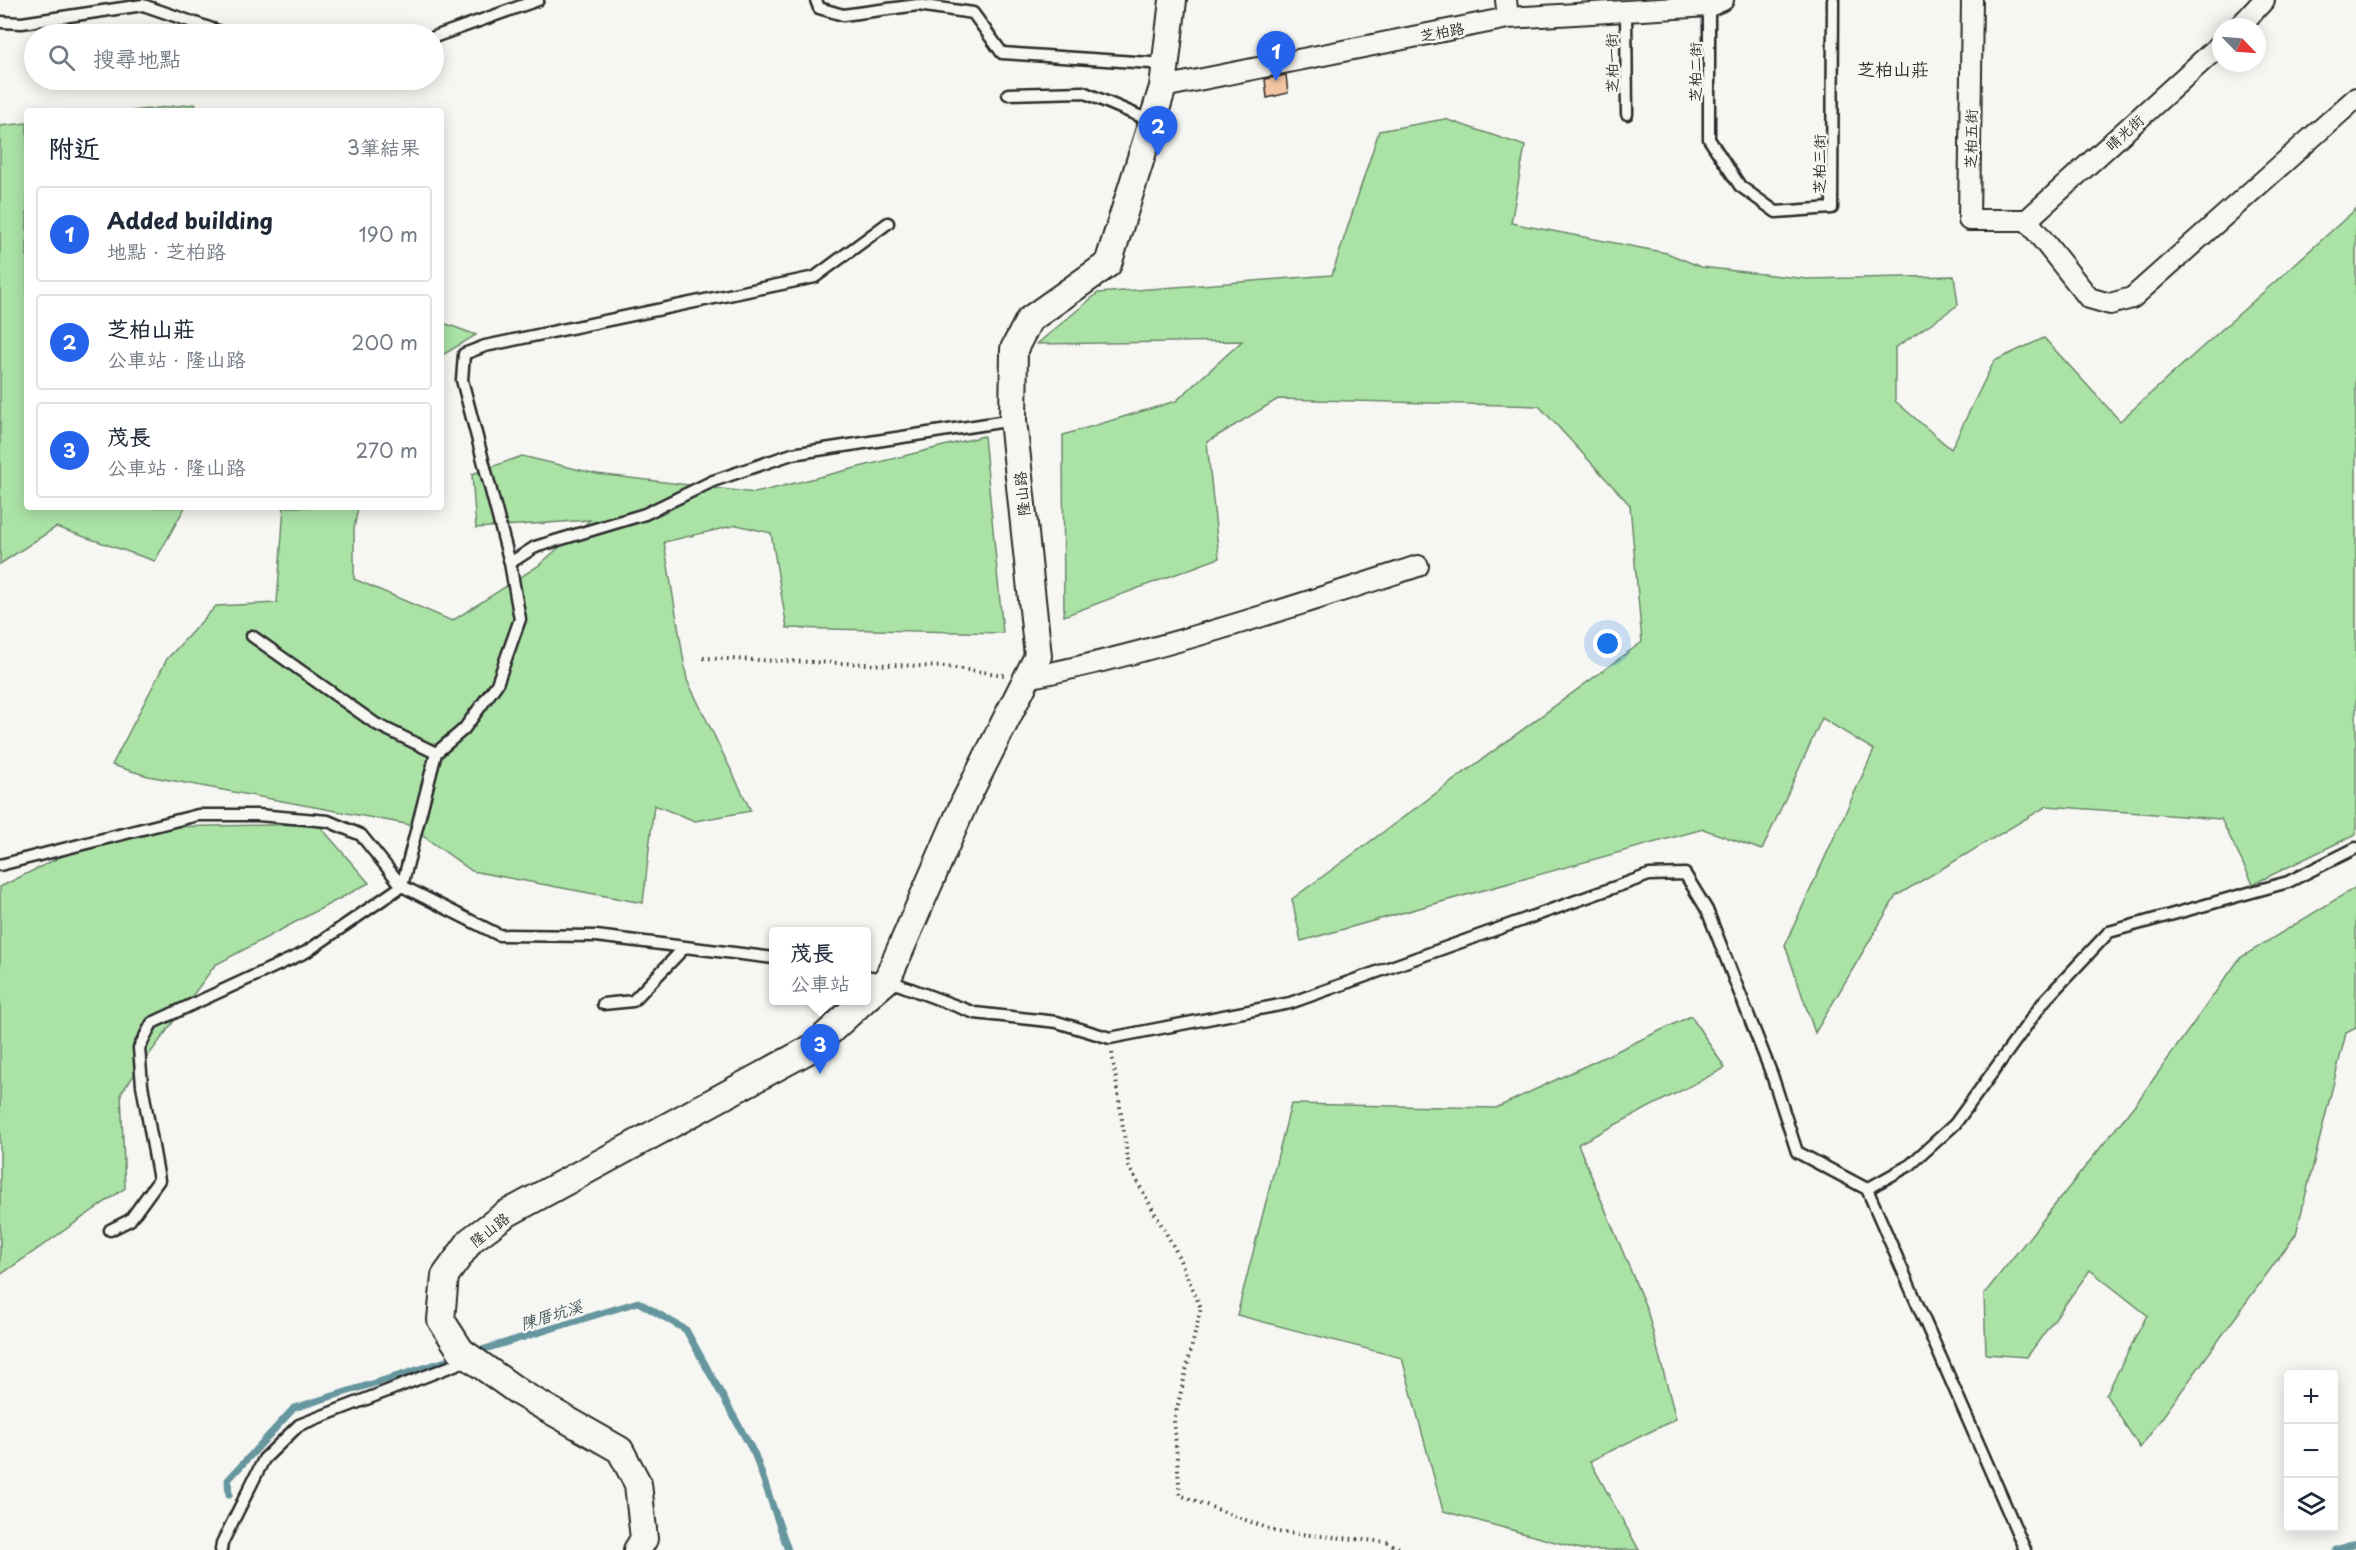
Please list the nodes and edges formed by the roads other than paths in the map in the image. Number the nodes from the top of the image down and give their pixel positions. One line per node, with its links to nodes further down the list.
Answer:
1 (538, 0): 13 (lane)
2 (816, 0): 15 (lane)
3 (1173, 0): 15 (street, 隆山路)
4 (1833, 0): 20 (lane, 芝柏三街)
5 (1972, 0): 21 (street, 芝柏五街)
6 (2264, 0): 10 (street)
7 (1716, 3): 9 (street, 芝柏路); 20 (lane, 芝柏二街)
8 (1507, 9): 9 (street, 芝柏路); 15 (street, 芝柏路)
9 (1626, 11): 18 (lane, 芝柏一街)
10 (2247, 18)
11 (0, 21): 12 (lane)
12 (198, 24)
13 (444, 34)
14 (2212, 52): 21 (street, 晴光街)
15 (1165, 76): 19 (street, 隆山路)
16 (1008, 94): 19 (lane)
17 (2356, 98): 21 (street)
18 (1627, 114)
19 (1153, 122): 23 (street, 隆山路)
20 (1709, 139)
21 (2027, 220)
22 (888, 223): 24 (lane)
23 (1013, 420): 24 (lane); 27 (street, 隆山路)
24 (510, 563): 28 (lane)
25 (1418, 566): 27 (street)
26 (252, 636): 28 (lane)
27 (1027, 678): 34 (street, 隆山路)
28 (436, 753): 31 (lane)
29 (2356, 848): 37 (lane)
30 (0, 865): 31 (lane)
31 (402, 886): 32 (lane); 38 (lane)
32 (685, 947): 33 (lane); 35 (lane)
33 (769, 957)
34 (877, 978): 37 (lane)
35 (603, 1004)
36 (859, 1005): 39 (street, 隆山路)
37 (1867, 1189): 42 (lane)
38 (110, 1230)
39 (467, 1356): 40 (street, 隆山路); 41 (lane)
40 (642, 1546)
41 (221, 1550)
42 (2025, 1550)

